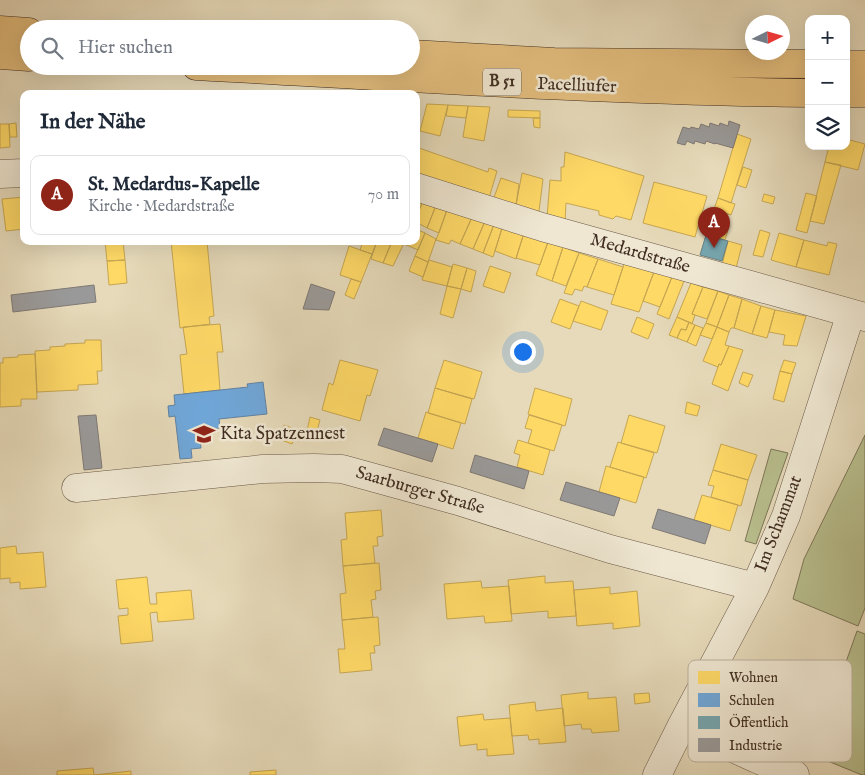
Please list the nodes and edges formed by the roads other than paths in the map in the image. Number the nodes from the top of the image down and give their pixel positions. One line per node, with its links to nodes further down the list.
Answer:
1 (0, 30): 2 (main road)
2 (20, 31)
3 (0, 55): 5 (main road)
4 (420, 55): 6 (main road, Pacelliufer / B 51)
5 (20, 56)
6 (805, 64)
7 (850, 65): 8 (main road)
8 (865, 65)
9 (361, 75): 10 (main road, Pacelliufer / B 51)
10 (805, 93)
11 (850, 93): 12 (main road)
12 (865, 93)
13 (20, 173): 14 (street)
14 (0, 174)
15 (420, 188): 16 (street, Medardstraße)
16 (858, 315): 18 (street, Im Schammat)
17 (76, 488): 18 (street, Saarburger Straße)
18 (755, 587): 19 (street, Im Schammat)
19 (716, 660)
20 (688, 714): 21 (street, Im Schammat)
21 (682, 725): 22 (street); 24 (street, Im Schammat)
22 (688, 728)
23 (764, 762): 25 (street)
24 (657, 775)
25 (795, 775)

